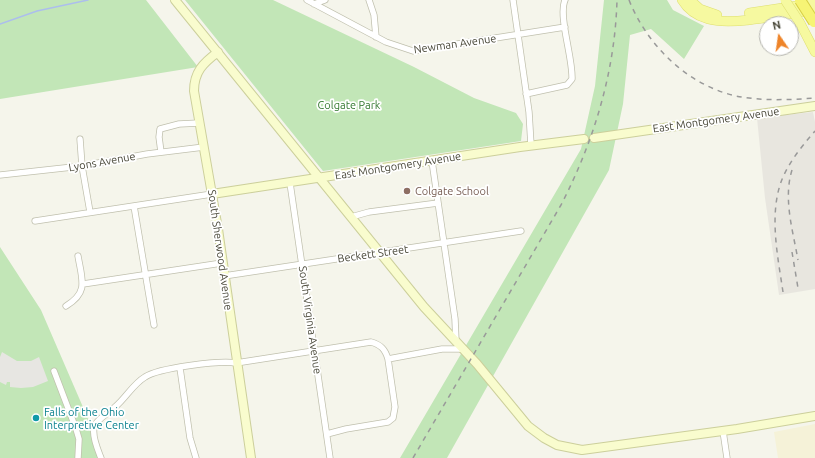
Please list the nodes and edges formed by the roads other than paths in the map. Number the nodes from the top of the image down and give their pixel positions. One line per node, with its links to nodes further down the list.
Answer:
1 (175, 0): 18 (street)
2 (307, 0): 12 (street, Newman Avenue)
3 (325, 0): 12 (street)
4 (369, 0): 17 (street)
5 (513, 0): 16 (street)
6 (565, 0): 15 (street)
7 (682, 0): 13 (main road)
8 (690, 0): 11 (main road)
9 (785, 0): 19 (main road, bridge)
10 (800, 0): 14 (highway, bridge)
11 (815, 3)
12 (314, 4): 17 (street, Newman Avenue)
13 (815, 10)
14 (814, 22)
15 (565, 27): 16 (street, Newman Avenue); 20 (street)
16 (518, 35): 17 (street, Newman Avenue); 20 (street)
17 (376, 37)
18 (218, 52): 22 (street, South Sherwood Avenue); 29 (street)
19 (815, 52)
20 (526, 94): 26 (street)
21 (815, 106): 23 (street, East Montgomery Avenue)
22 (199, 123): 27 (street, South Sherwood Avenue); 28 (street)
23 (594, 138)
24 (80, 139): 31 (street)
25 (584, 140): 26 (street, East Montgomery Avenue)
26 (532, 145): 30 (street, East Montgomery Avenue)
27 (204, 147): 28 (street, Lyons Avenue); 36 (street, South Sherwood Avenue)
28 (161, 152): 31 (street, Lyons Avenue)
29 (306, 161): 33 (street); 34 (street)
30 (432, 162): 33 (street, East Montgomery Avenue); 37 (street)
31 (82, 166): 32 (street, Lyons Avenue); 39 (street)
32 (0, 175)
33 (321, 178): 34 (street, East Montgomery Avenue); 40 (street)
34 (303, 181): 35 (street, East Montgomery Avenue)
35 (290, 183): 36 (street, East Montgomery Avenue); 47 (street, South Virginia Avenue)
36 (212, 194): 38 (street); 46 (street, South Sherwood Avenue)
37 (438, 203): 40 (street); 43 (street)
38 (134, 206): 39 (street); 48 (street)
39 (90, 212): 41 (street)
40 (352, 217): 44 (street)
41 (35, 220)
42 (521, 231): 43 (street, Beckett Street)
43 (444, 244): 44 (street, Beckett Street); 53 (street)
44 (380, 253): 47 (street, Beckett Street); 53 (street)
45 (78, 256): 50 (street)
46 (222, 263): 48 (street); 49 (street, South Sherwood Avenue)
47 (301, 264): 49 (street, Beckett Street); 55 (street, South Virginia Avenue)
48 (144, 275): 50 (street); 52 (street)
49 (224, 276): 57 (street, South Sherwood Avenue)
50 (83, 284): 51 (street)
51 (66, 306)
52 (154, 325)
53 (456, 343): 54 (street)
54 (462, 349): 56 (street); 61 (street)
55 (314, 352): 56 (street); 57 (street); 62 (street, South Virginia Avenue)
56 (388, 359): 62 (street)
57 (236, 363): 58 (street); 66 (street, South Sherwood Avenue)
58 (180, 368): 64 (street); 65 (street)
59 (54, 371): 63 (street)
60 (815, 416): 61 (street)
61 (724, 431): 68 (street)
62 (327, 434): 67 (street, South Virginia Avenue)
63 (78, 458)
64 (101, 458)
65 (196, 458)
66 (251, 458)
67 (330, 458)
68 (727, 458)

